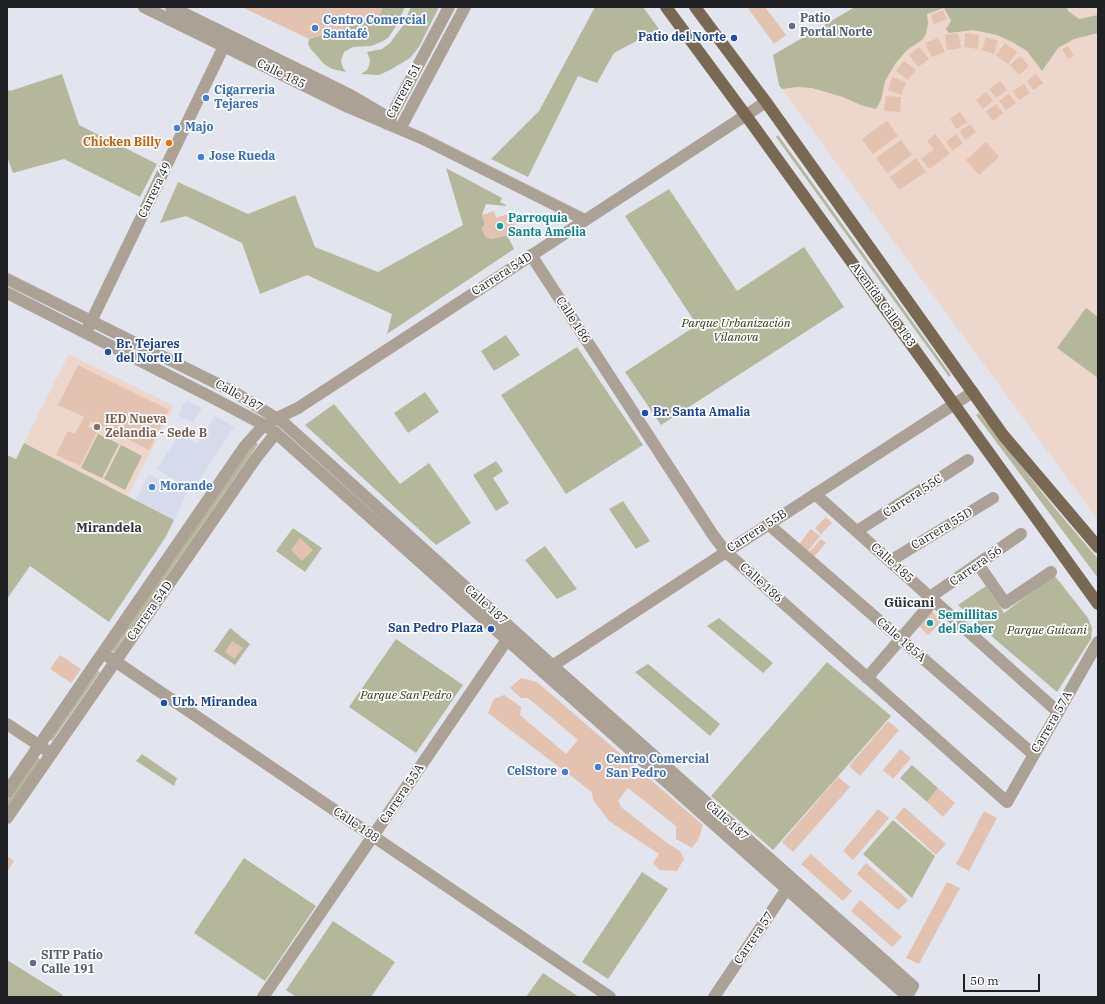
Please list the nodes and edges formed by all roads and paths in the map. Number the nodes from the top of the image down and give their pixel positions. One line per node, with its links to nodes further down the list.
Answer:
1 (144, 7): 7 (street, Calle 185)
2 (171, 7): 12 (street, Calle 185)
3 (449, 7): 8 (street, Carrera 51)
4 (465, 7): 9 (street, Carrera 51)
5 (666, 7): 11 (main road, Avenida Calle 183)
6 (695, 7): 10 (main road, Avenida Calle 183)
7 (224, 46): 12 (street, Calle 185); 18 (street, Carrera 49)
8 (421, 59): 9 (street, Carrera 51); 12 (street, Carrera 51)
9 (432, 68): 13 (street, Carrera 51)
10 (766, 102): 11 (street, Carrera 54D); 20 (main road, Avenida Calle 183)
11 (746, 114): 14 (street, Carrera 54D); 21 (main road, Avenida Calle 183)
12 (389, 121): 13 (street, Calle 185)
13 (401, 127): 14 (street, Calle 185)
14 (585, 220): 15 (street, Carrera 54D)
15 (531, 255): 22 (street, Carrera 54D); 32 (street, Calle 186)
16 (7, 279): 18 (street, Calle 187)
17 (7, 293): 19 (street, Calle 187)
18 (91, 322): 19 (street, Carrera 49); 22 (street, Calle 187)
19 (85, 333): 23 (street, Calle 187)
20 (973, 392): 21 (street, Carrera 55B); 31 (main road, Avenida Calle 183)
21 (954, 404): 26 (street, Carrera 55B); 34 (main road, Avenida Calle 183)
22 (280, 421): 23 (street, Carrera 54D); 24 (street, Carrera 54D); 40 (street, Calle 187)
23 (264, 425): 24 (street, Calle 187); 43 (street, Carrera 54D)
24 (276, 433): 40 (street, Calle 187); 44 (street, Carrera 54D)
25 (968, 460): 29 (street, Carrera 55C)
26 (815, 494): 28 (street, Carrera 55B); 29 (street, Calle 185)
27 (993, 498): 33 (street, Carrera 55D)
28 (768, 524): 32 (street, Carrera 55B); 41 (street, Calle 185A)
29 (857, 532): 33 (street, Calle 185)
30 (1021, 534): 35 (street, Carrera 56)
31 (1098, 547)
32 (726, 552): 45 (street, Carrera 55B); 46 (street, Calle 186)
33 (890, 561): 38 (street, Calle 185)
34 (1067, 561): 37 (main road); 39 (main road, Avenida Calle 183)
35 (978, 564): 36 (street); 38 (street, Carrera 56)
36 (1051, 572)
37 (1098, 591)
38 (932, 599): 41 (street, Carrera 56); 47 (street, Calle 185)
39 (1098, 604)
40 (511, 635): 45 (street, Calle 187); 55 (street, Carrera 55A)
41 (900, 639): 46 (street, Carrera 56); 51 (street, Calle 185A)
42 (1098, 642): 47 (street, Carrera 57A)
43 (102, 653): 44 (street, Calle 188); 49 (street, Carrera 54D)
44 (115, 662): 50 (street, Carrera 54D); 55 (street, Calle 188)
45 (548, 669): 56 (street, Calle 187)
46 (866, 678): 53 (street, Calle 186)
47 (1058, 712): 51 (street, Carrera 57A)
48 (7, 724): 49 (street)
49 (39, 745): 50 (street); 52 (street, Carrera 54D)
50 (51, 754): 54 (street, Carrera 54D)
51 (1033, 754): 53 (street, Carrera 57A)
52 (7, 792)
53 (1007, 802)
54 (7, 818)
55 (373, 836): 58 (street, Carrera 55A); 59 (street, Calle 188)
56 (790, 884): 57 (street, Calle 187); 60 (street, Carrera 57)
57 (908, 996)
58 (263, 997)
59 (610, 997)
60 (714, 997)

